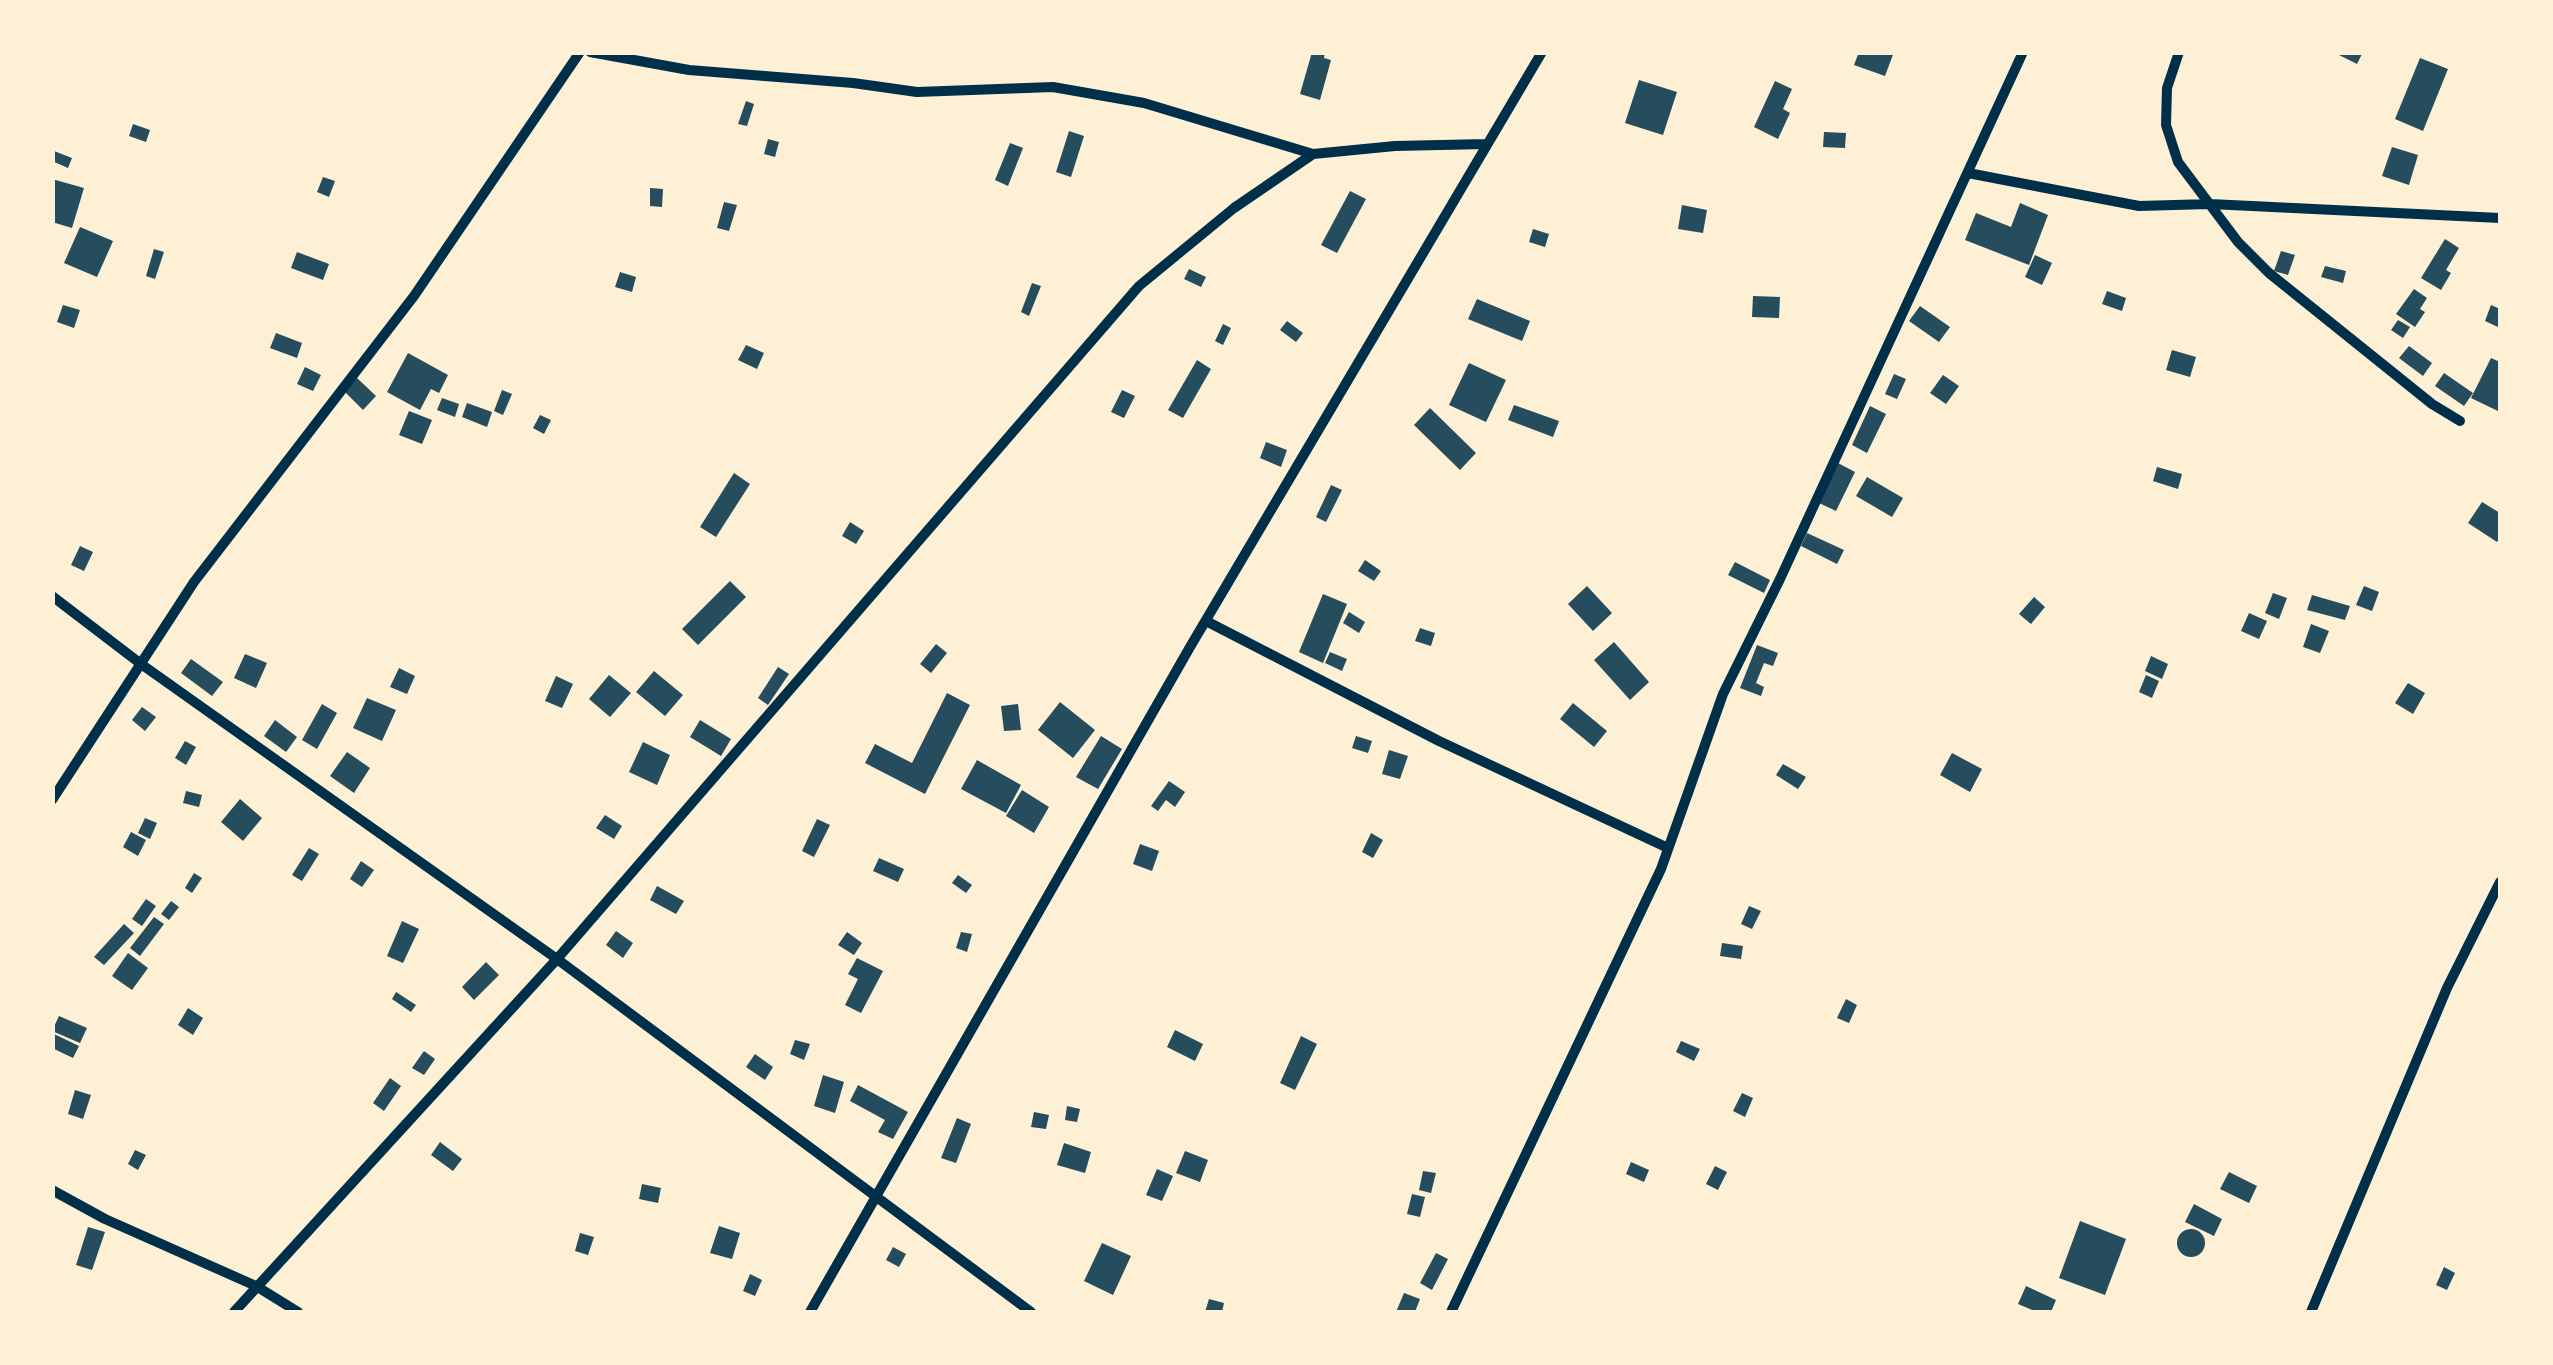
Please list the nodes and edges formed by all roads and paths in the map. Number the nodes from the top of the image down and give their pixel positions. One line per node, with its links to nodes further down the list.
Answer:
1 (580, 52): 14 (street)
2 (590, 52): 7 (street)
3 (1542, 52): 6 (street)
4 (2023, 52): 8 (street)
5 (2178, 52): 9 (street)
6 (1486, 144): 7 (street); 13 (street)
7 (1314, 154): 18 (street)
8 (1968, 173): 9 (street); 16 (street)
9 (2210, 204): 10 (street); 11 (street)
10 (2500, 218)
11 (2460, 422)
12 (52, 596): 14 (street)
13 (1206, 620): 16 (street); 20 (street)
14 (142, 664): 15 (street); 18 (street)
15 (52, 800)
16 (1668, 848): 26 (street)
17 (2500, 882): 27 (street)
18 (556, 959): 20 (street); 21 (street)
19 (52, 1190): 21 (street)
20 (877, 1199): 24 (street); 25 (street)
21 (256, 1286): 22 (street); 23 (street)
22 (234, 1312)
23 (298, 1312)
24 (810, 1312)
25 (1031, 1312)
26 (1451, 1312)
27 (2311, 1312)

